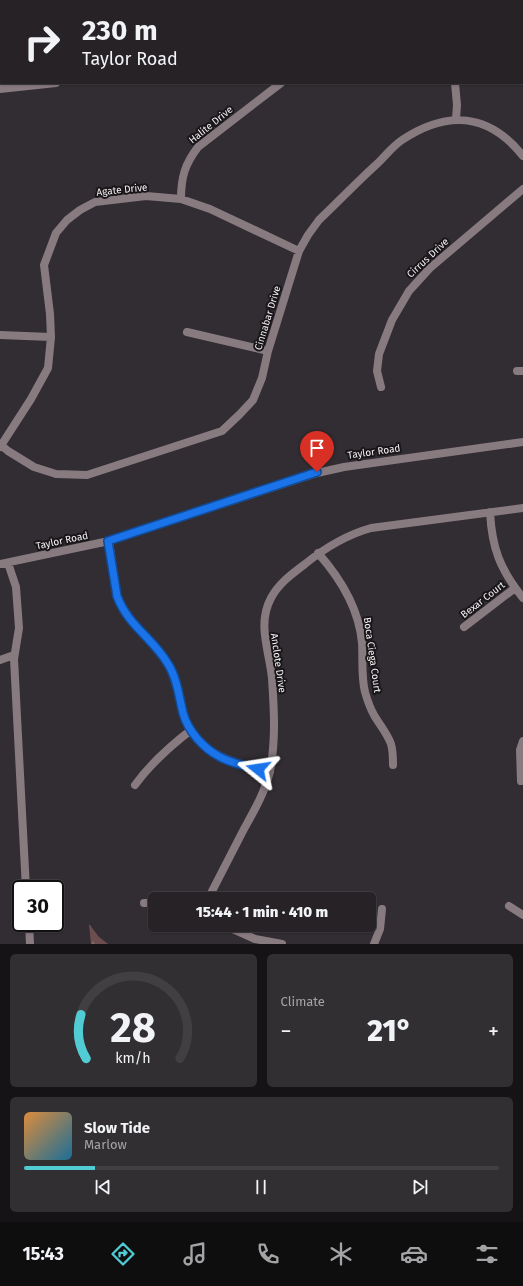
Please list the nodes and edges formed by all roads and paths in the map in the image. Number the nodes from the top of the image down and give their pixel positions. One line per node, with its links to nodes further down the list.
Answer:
1 (47, 84): 4 (street)
2 (280, 84): 8 (street, Halite Drive)
3 (455, 84): 5 (street)
4 (0, 89)
5 (456, 119): 6 (street, Cinnabar Drive); 9 (street, Cinnabar Drive)
6 (523, 156)
7 (523, 189): 14 (street, Cirrus Drive)
8 (180, 199): 9 (street, Agate Drive); 12 (street, Agate Drive)
9 (299, 251): 13 (street, Cinnabar Drive)
10 (187, 332): 13 (street)
11 (0, 335): 12 (street)
12 (51, 337): 16 (street, Agate Drive)
13 (268, 351): 16 (street, Cinnabar Drive)
14 (381, 387)
15 (523, 442): 19 (street, Taylor Road)
16 (1, 446)
17 (523, 508): 18 (street, Anclote Drive)
18 (490, 512): 20 (street, Anclote Drive); 22 (street)
19 (108, 541): 21 (street, Taylor Road); 27 (street)
20 (318, 553): 29 (street, Boca Ciega Court); 30 (street, Anclote Drive)
21 (4, 564): 25 (street)
22 (515, 588): 23 (street); 24 (street, Bexar Court)
23 (523, 598)
24 (464, 628)
25 (14, 655): 26 (street); 33 (street)
26 (0, 660)
27 (191, 730): 30 (street); 32 (street)
28 (523, 740): 31 (street)
29 (393, 765)
30 (270, 772): 34 (street, Anclote Drive)
31 (521, 780)
32 (135, 785)
33 (25, 880)
34 (212, 892)
35 (144, 903): 36 (street)
36 (148, 903)
37 (509, 906): 39 (street)
38 (382, 909): 44 (street)
39 (523, 915)
40 (29, 932): 42 (street)
41 (240, 932): 43 (street)
42 (30, 944)
43 (282, 944)
44 (374, 944)

